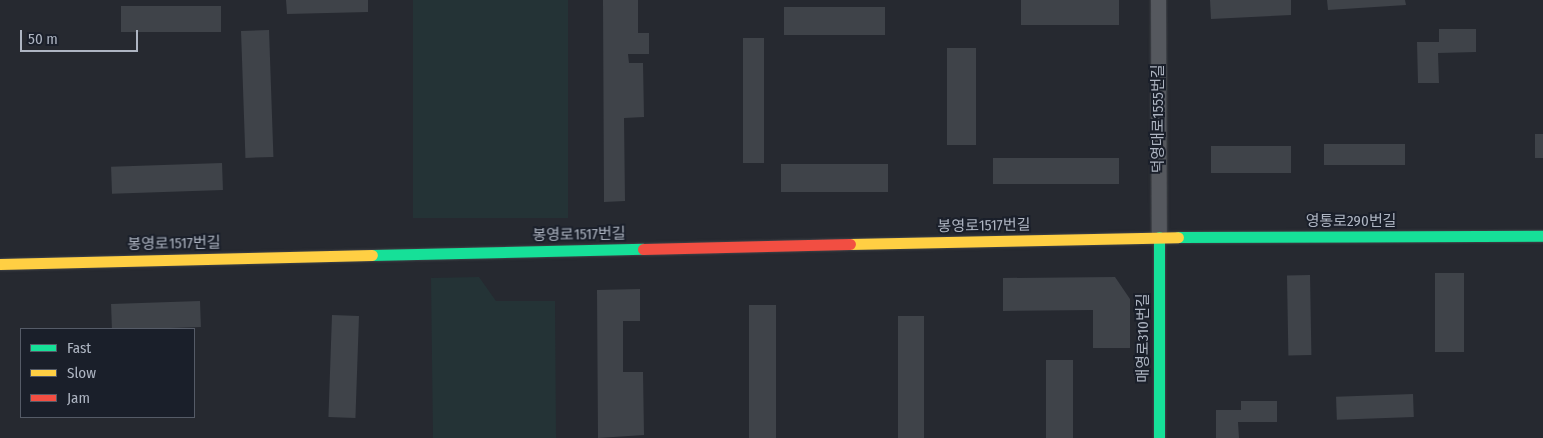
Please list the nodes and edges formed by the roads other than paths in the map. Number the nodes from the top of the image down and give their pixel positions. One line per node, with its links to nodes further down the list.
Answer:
1 (1158, 0): 3 (street, 덕영대로1555번길)
2 (1543, 236): 3 (street, 영통로290번길)
3 (1159, 237): 4 (street, 봉영로1517번길); 5 (street, 매영로310번길)
4 (0, 264)
5 (1159, 438)

